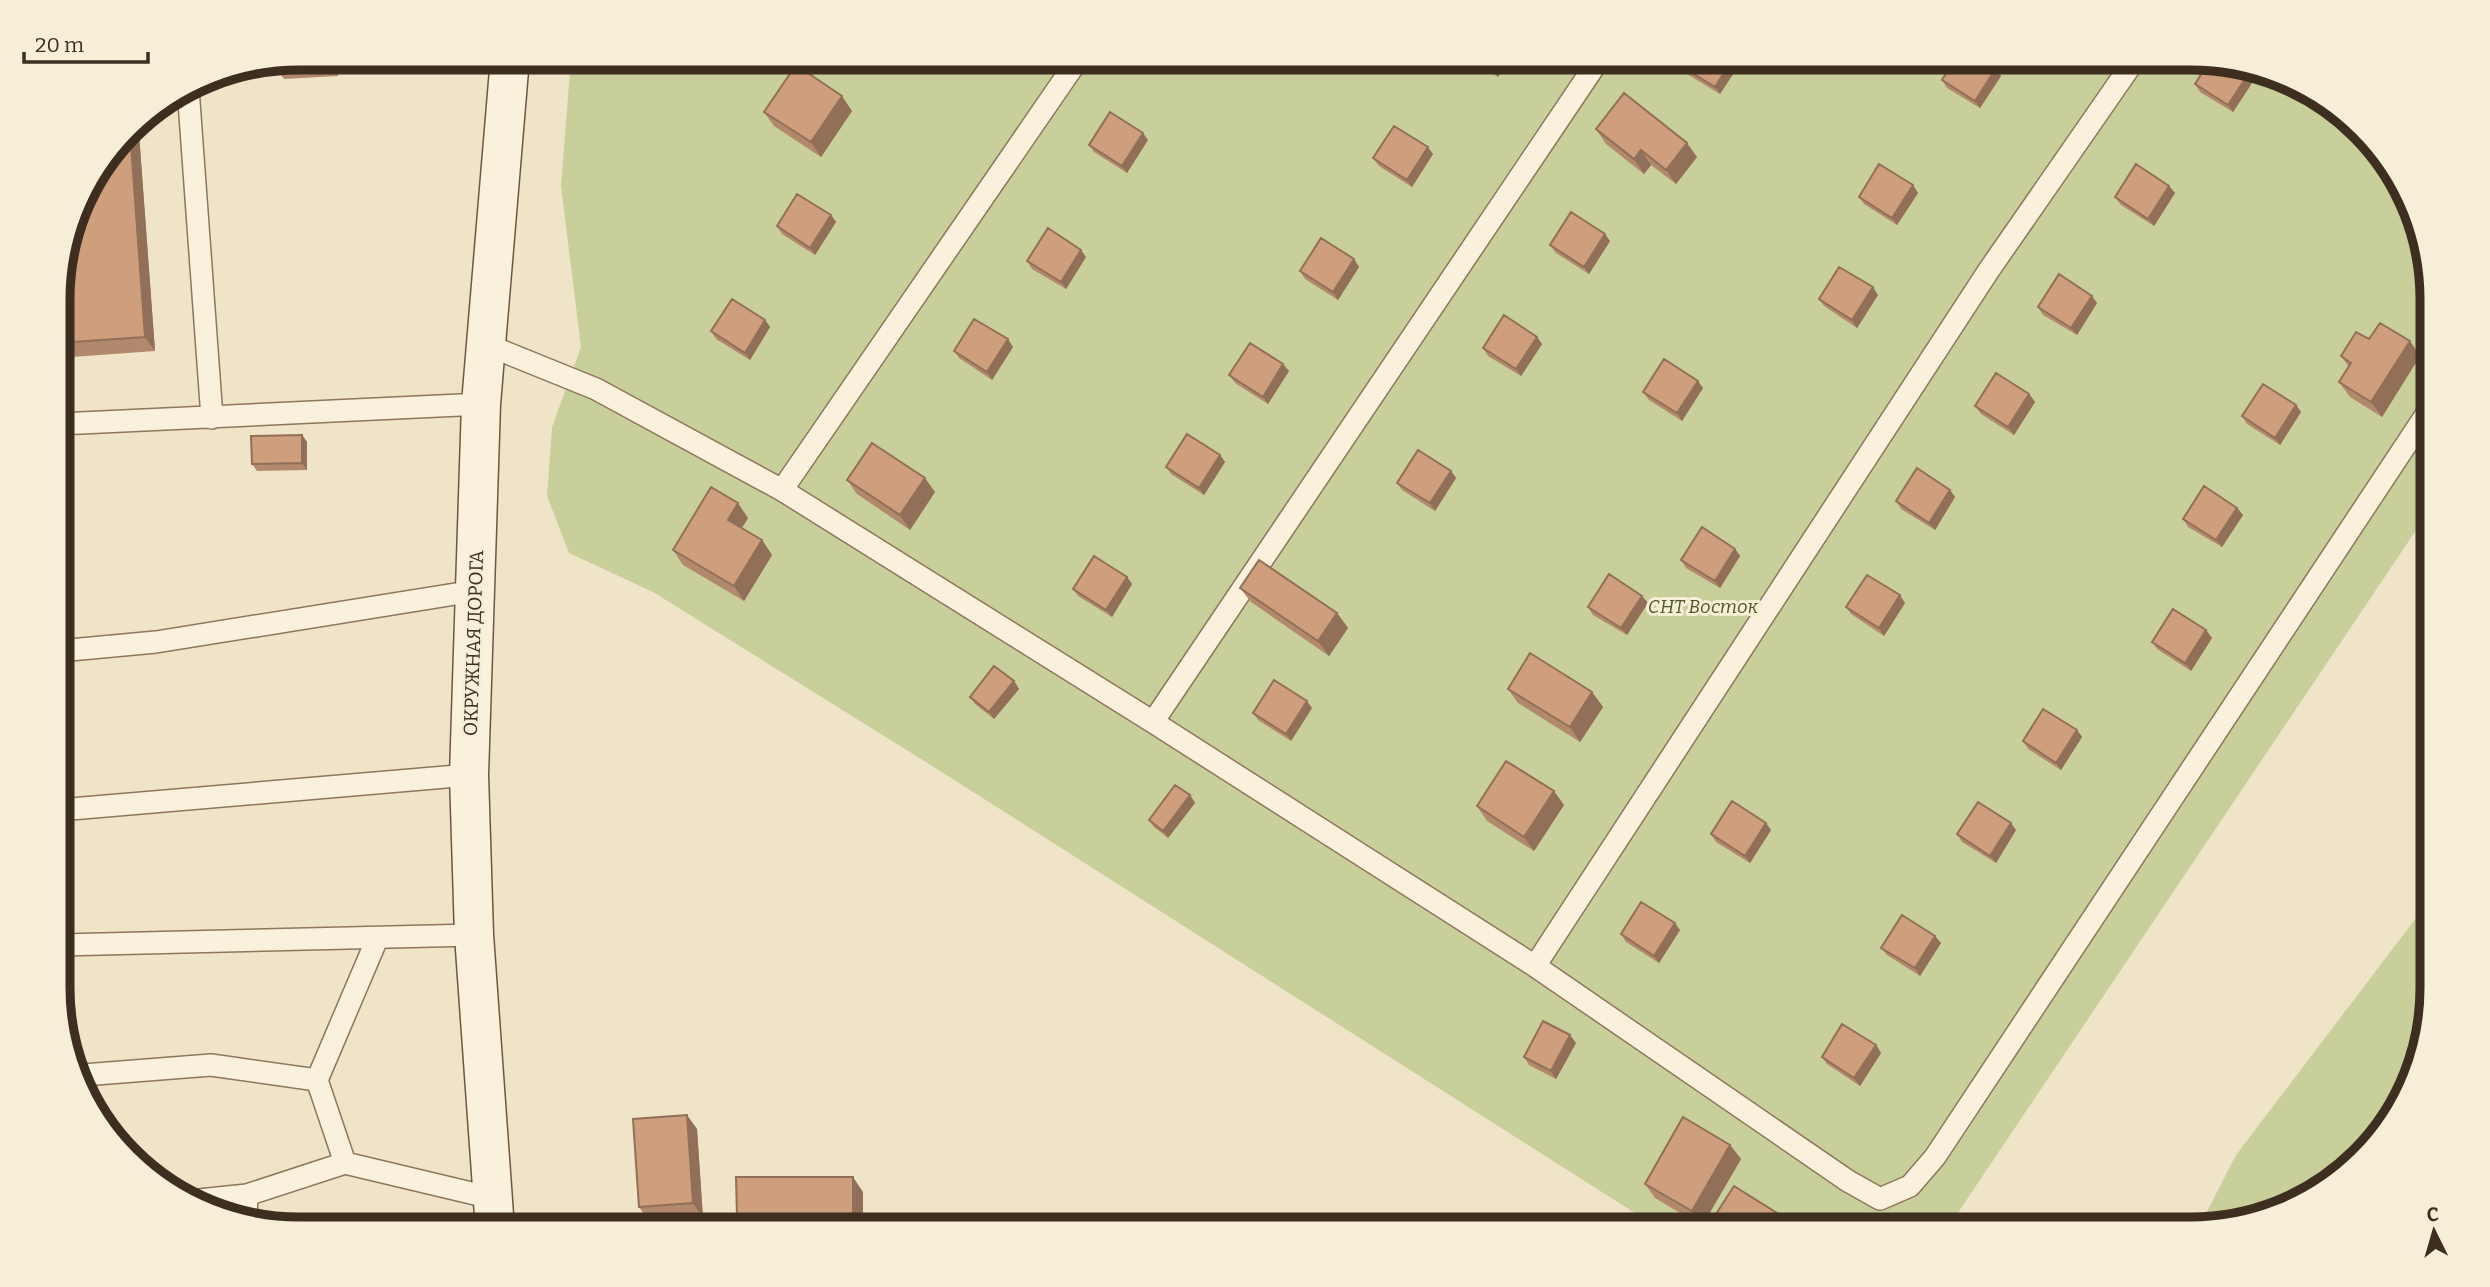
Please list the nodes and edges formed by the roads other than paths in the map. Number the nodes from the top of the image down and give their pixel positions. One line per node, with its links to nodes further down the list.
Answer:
1 (509, 70): 6 (main road, ОКРУЖНАЯ ДОРОГА)
2 (1071, 70): 11 (lane)
3 (1593, 70): 14 (lane)
4 (2128, 70): 20 (lane)
5 (189, 99): 8 (lane)
6 (485, 344): 7 (main road, ОКРУЖНАЯ ДОРОГА); 11 (lane)
7 (481, 404): 8 (lane); 12 (main road, ОКРУЖНАЯ ДОРОГА)
8 (212, 418): 9 (lane)
9 (70, 424)
10 (2420, 424): 20 (lane)
11 (782, 490): 14 (lane)
12 (474, 591): 13 (lane); 15 (main road, ОКРУЖНАЯ ДОРОГА)
13 (70, 650)
14 (1153, 722): 20 (lane)
15 (469, 775): 16 (lane); 17 (main road, ОКРУЖНАЯ ДОРОГА)
16 (70, 809)
17 (474, 935): 18 (lane); 27 (main road, ОКРУЖНАЯ ДОРОГА)
18 (377, 939): 19 (lane); 22 (lane)
19 (70, 944)
20 (1535, 966)
21 (87, 1074): 22 (lane)
22 (317, 1080): 23 (lane)
23 (345, 1163): 24 (lane); 27 (lane)
24 (247, 1195): 25 (lane); 26 (lane)
25 (211, 1199)
26 (246, 1210)
27 (494, 1213)

